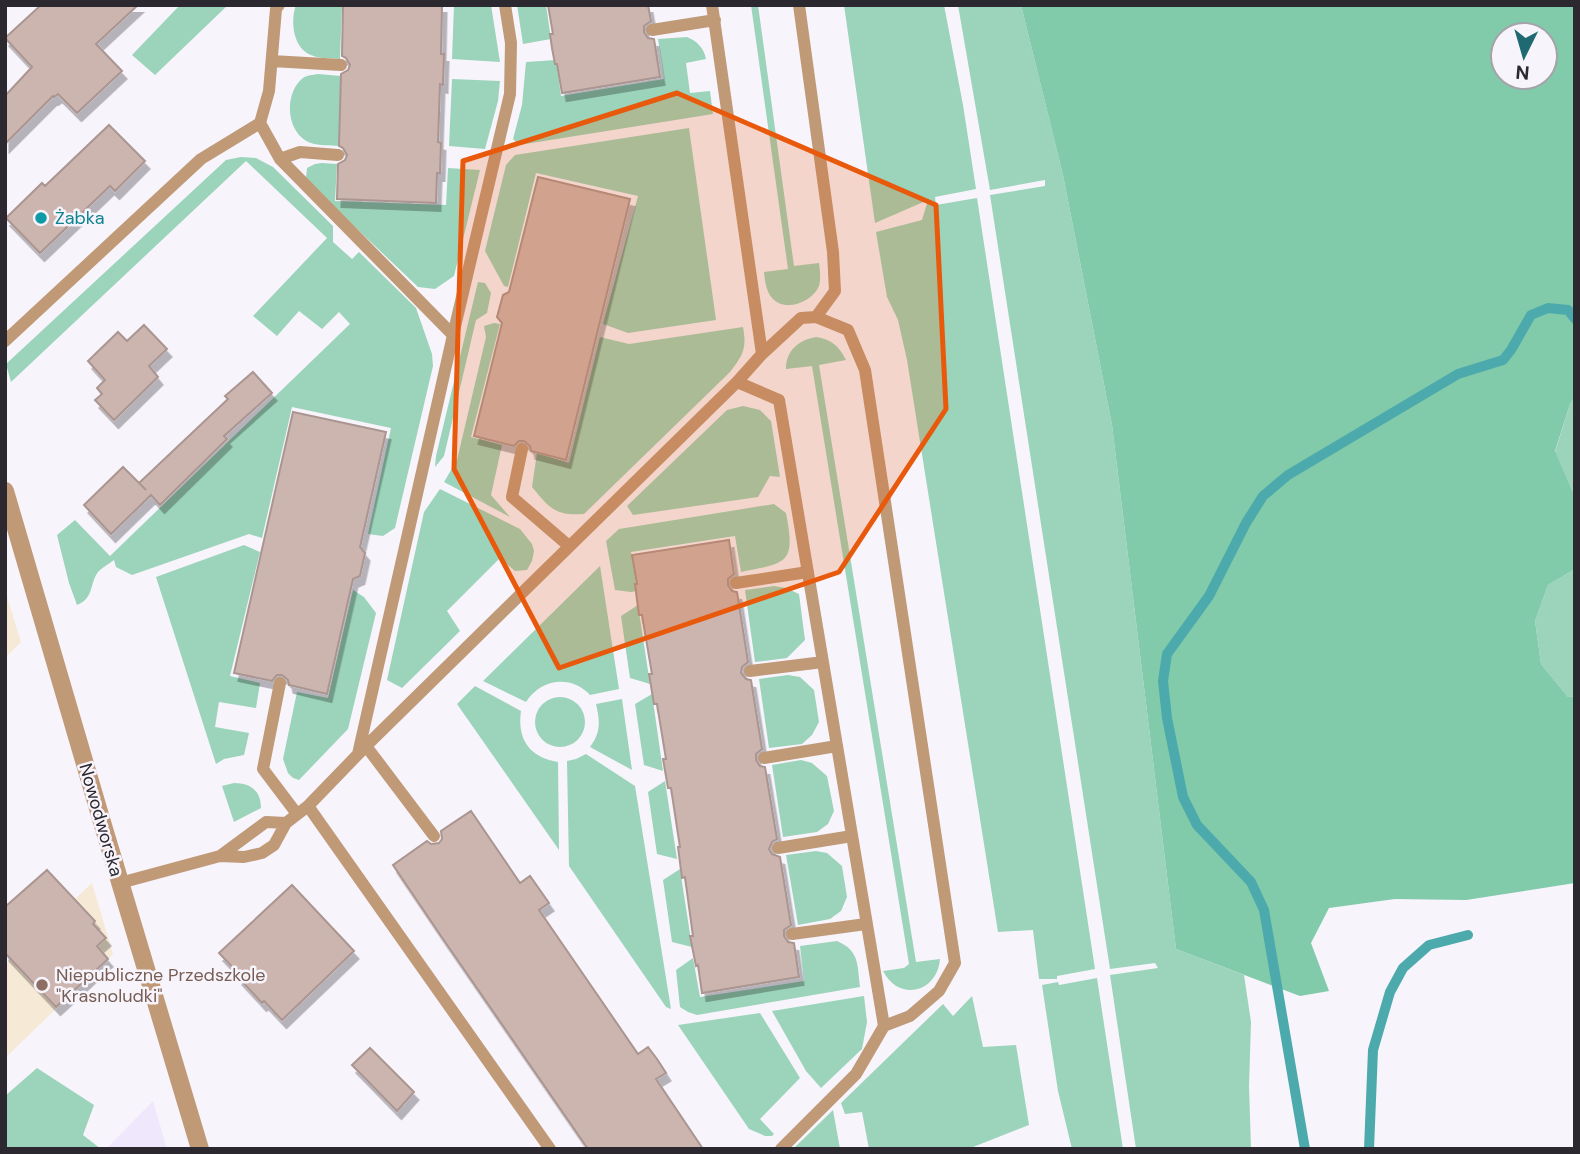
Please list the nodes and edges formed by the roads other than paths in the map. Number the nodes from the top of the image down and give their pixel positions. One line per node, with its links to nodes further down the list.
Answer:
1 (279, 5): 7 (lane)
2 (505, 5): 13 (lane)
3 (712, 5): 5 (lane)
4 (799, 5): 12 (lane)
5 (715, 20): 6 (lane); 15 (lane)
6 (652, 30)
7 (272, 61): 8 (lane); 9 (lane)
8 (341, 65)
9 (260, 122): 11 (lane); 14 (lane)
10 (338, 155): 11 (lane)
11 (280, 159): 13 (lane)
12 (816, 317): 15 (lane); 37 (lane)
13 (453, 335): 26 (lane)
14 (5, 341)
15 (762, 354): 16 (lane)
16 (737, 382): 19 (lane); 20 (lane)
17 (522, 449): 19 (lane)
18 (5, 491): 34 (street, Nowodworska)
19 (569, 546): 26 (lane)
20 (808, 572): 21 (lane); 22 (lane)
21 (736, 583)
22 (823, 662): 23 (lane); 25 (lane)
23 (750, 671)
24 (280, 683): 28 (lane)
25 (837, 746): 27 (lane); 31 (lane)
26 (362, 750): 28 (lane); 30 (lane)
27 (764, 758)
28 (303, 810): 29 (lane); 39 (lane)
29 (286, 823): 33 (lane); 33 (lane)
30 (434, 836)
31 (852, 836): 32 (lane); 35 (lane)
32 (778, 848)
33 (220, 856): 34 (lane)
34 (120, 883): 38 (street, Nowodworska)
35 (866, 924): 36 (lane); 37 (lane)
36 (792, 934)
37 (884, 1026): 40 (lane)
38 (200, 1149)
39 (550, 1149)
40 (781, 1149)

